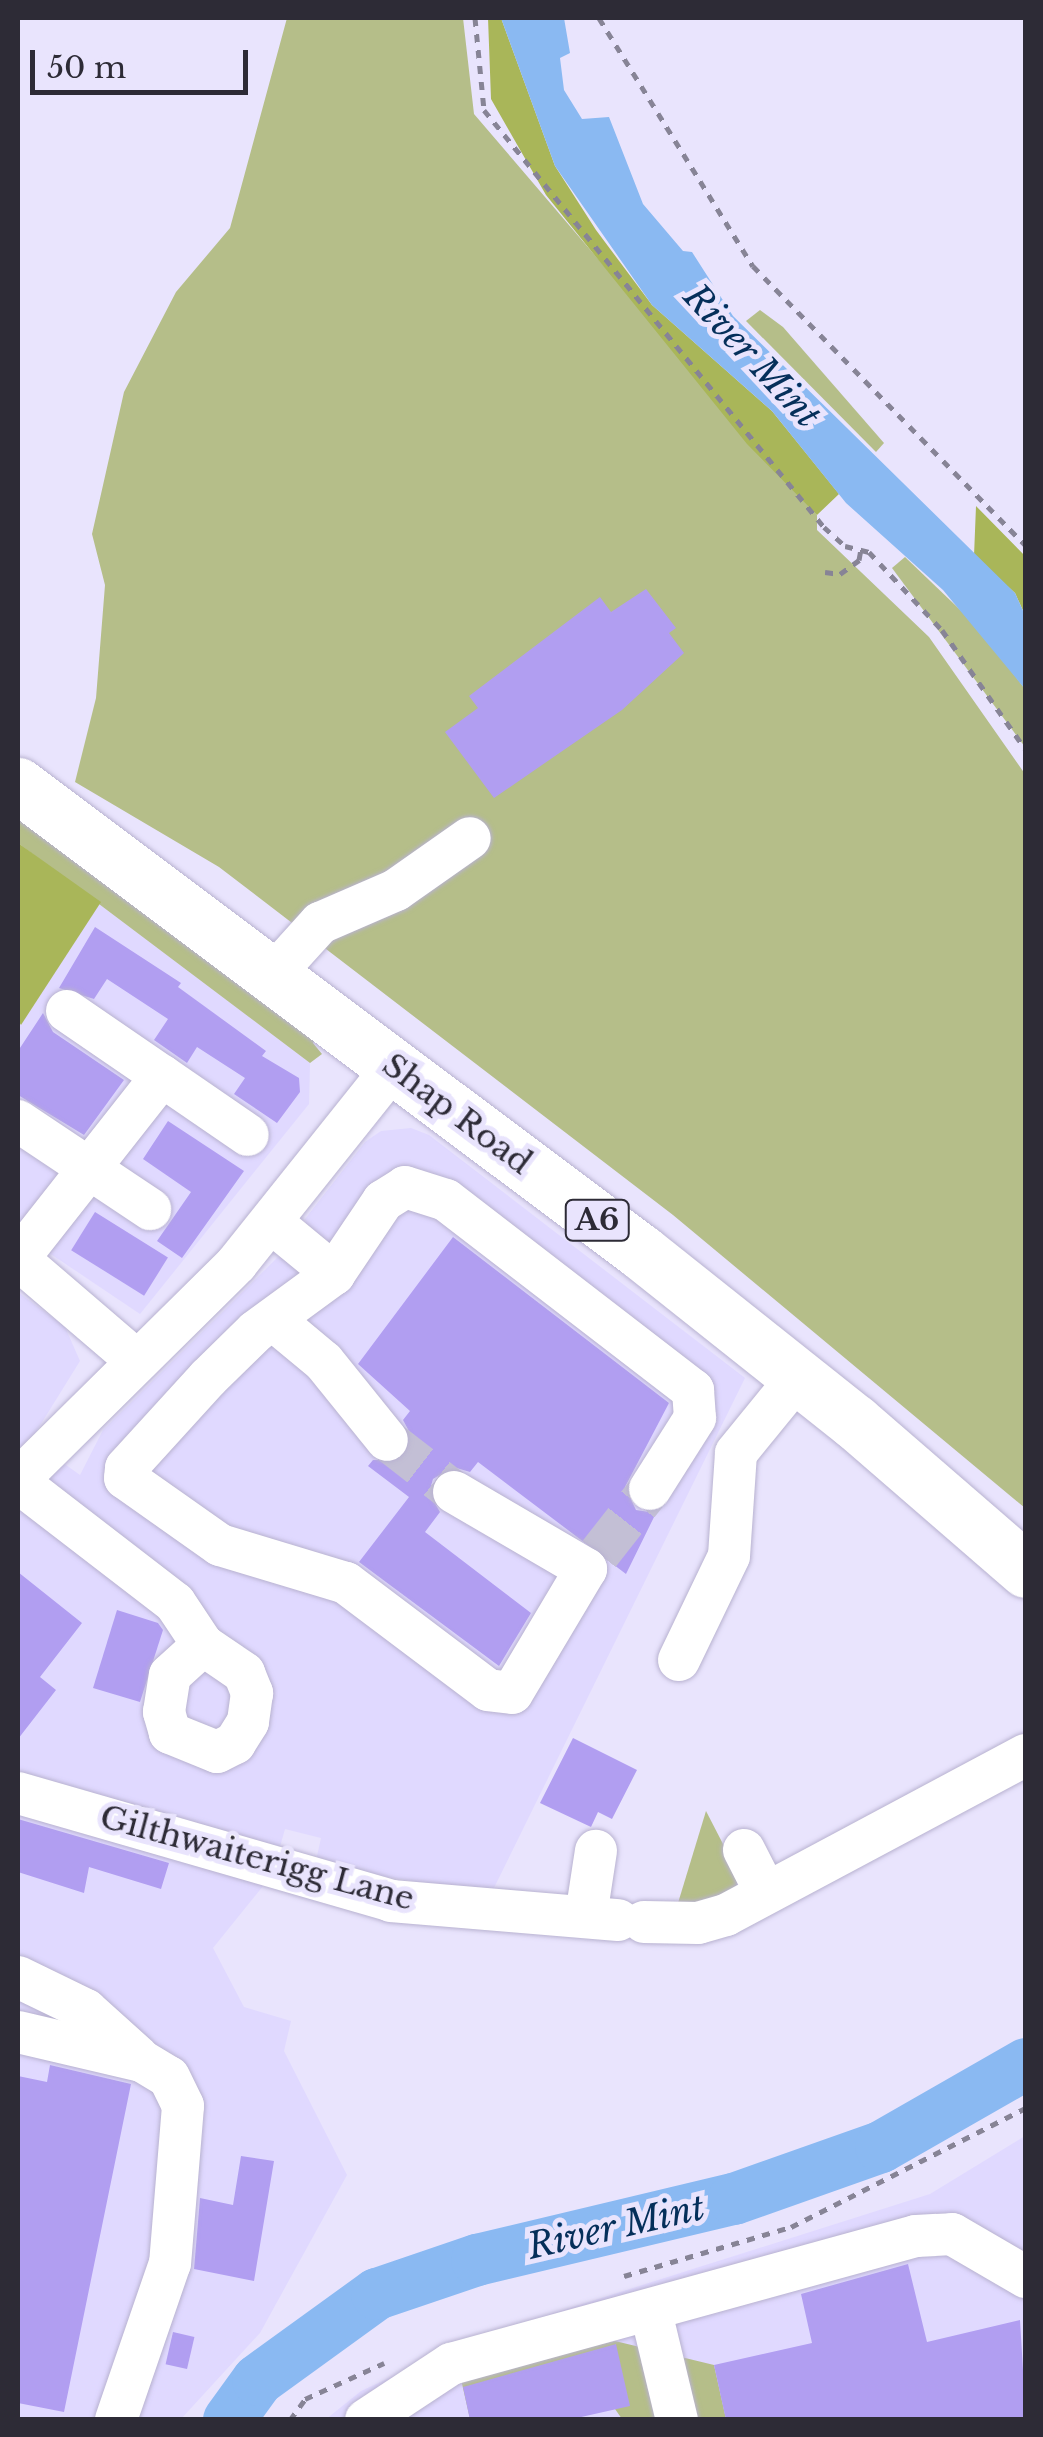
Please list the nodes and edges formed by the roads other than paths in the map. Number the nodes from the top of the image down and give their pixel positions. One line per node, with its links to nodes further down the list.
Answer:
1 (18, 785): 3 (highway, Shap Road / A6)
2 (470, 838): 3 (street)
3 (272, 976): 5 (highway, Shap Road / A6)
4 (68, 1012): 6 (street)
5 (394, 1066): 11 (street); 15 (highway, Shap Road / A6)
6 (162, 1076): 8 (street); 9 (street)
7 (18, 1121): 9 (street)
8 (248, 1135)
9 (91, 1170): 10 (street); 14 (street)
10 (150, 1209)
11 (271, 1222): 12 (street); 14 (street)
12 (334, 1274): 13 (street); 18 (street)
13 (276, 1322): 16 (street); 19 (street)
14 (138, 1361): 17 (street)
15 (798, 1377): 20 (highway, Shap Road / A6); 22 (street)
16 (387, 1440)
17 (22, 1467): 21 (street)
18 (650, 1489)
19 (454, 1492)
20 (1026, 1570)
21 (203, 1644)
22 (679, 1660)
23 (1026, 1755): 27 (street, Gilthwaiterigg Lane)
24 (18, 1793): 28 (street, Gilthwaiterigg Lane)
25 (744, 1850): 27 (street)
26 (596, 1851): 28 (street)
27 (766, 1892): 28 (street, Gilthwaiterigg Lane)
28 (615, 1920)
29 (18, 1977): 31 (street)
30 (18, 2032): 31 (street)
31 (142, 2061): 34 (street)
32 (1026, 2277): 33 (street)
33 (651, 2312): 35 (street); 36 (street)
34 (116, 2420)
35 (366, 2420)
36 (677, 2420)

